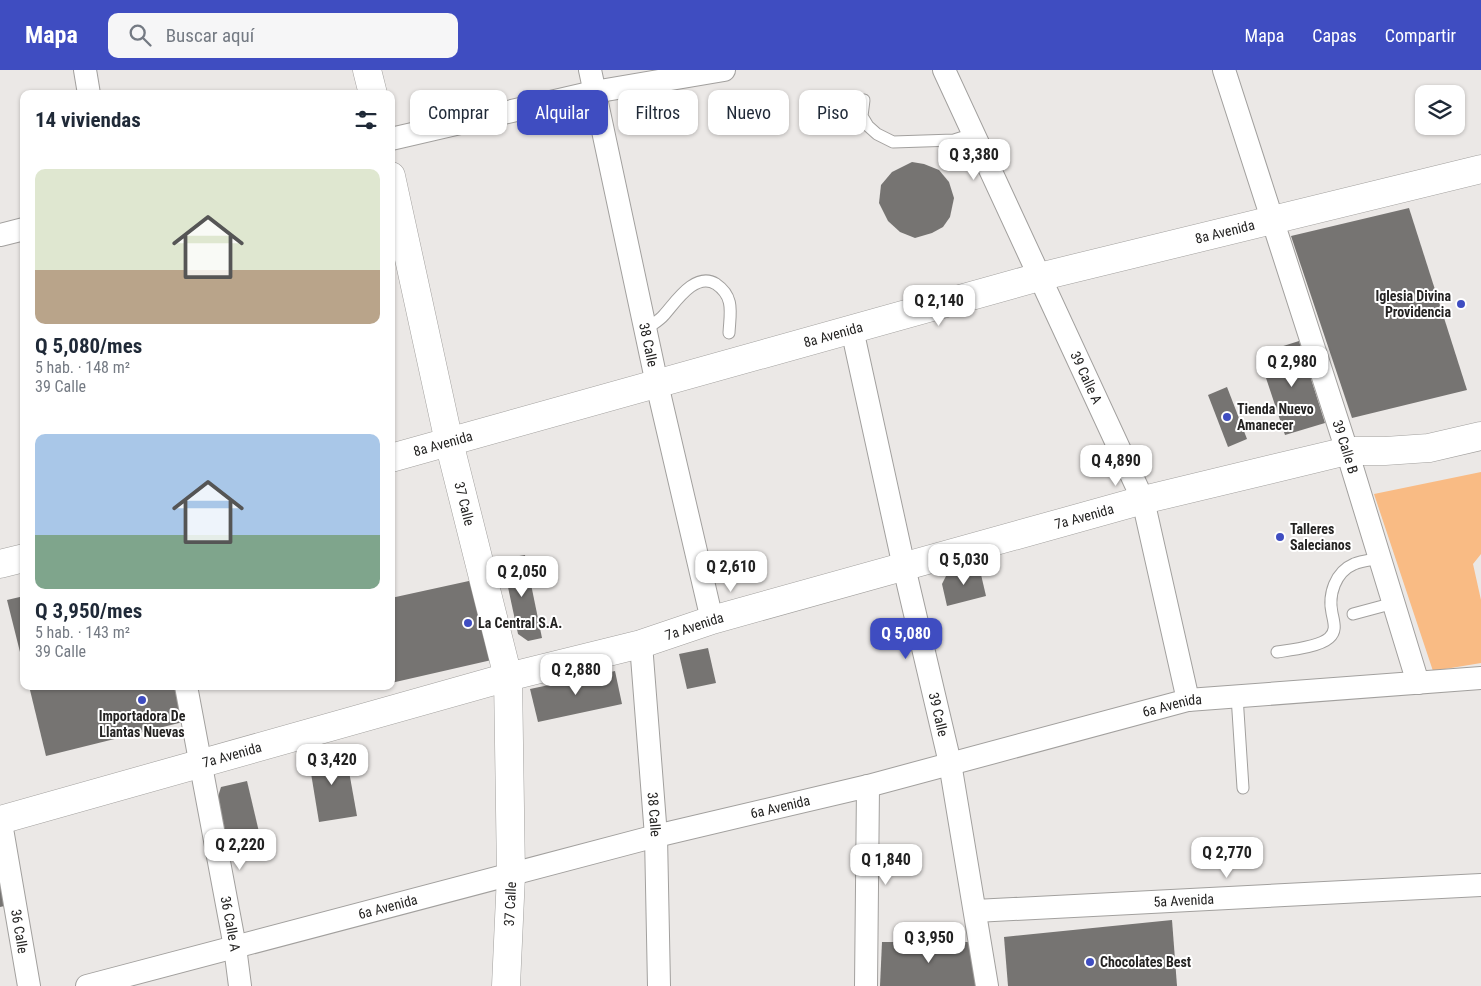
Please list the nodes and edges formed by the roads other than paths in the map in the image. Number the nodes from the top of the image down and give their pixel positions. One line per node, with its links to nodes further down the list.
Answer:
1 (85, 70): 7 (street)
2 (367, 70): 8 (main road)
3 (590, 70): 9 (street, 38 Calle)
4 (724, 70): 10 (street)
5 (944, 70): 13 (street, 39 Calle A)
6 (1224, 70): 18 (street, 39 Calle B)
7 (88, 90)
8 (372, 90)
9 (594, 90)
10 (606, 90)
11 (517, 109): 15 (street)
12 (866, 123): 13 (lane)
13 (973, 134): 21 (street, 39 Calle A)
14 (603, 135): 23 (street, 38 Calle)
15 (395, 137)
16 (1481, 169): 18 (main road, 8a Avenida)
17 (395, 194): 27 (main road, 37 Calle)
18 (1272, 219): 21 (main road, 8a Avenida); 28 (street, 39 Calle B)
19 (20, 230): 20 (street)
20 (0, 235)
21 (1039, 276): 22 (main road, 8a Avenida); 30 (street, 39 Calle A)
22 (852, 329): 25 (main road, 8a Avenida); 34 (street, 39 Calle)
23 (645, 330): 24 (lane); 25 (street, 38 Calle)
24 (729, 333)
25 (657, 384): 27 (main road, 8a Avenida); 37 (street, 38 Calle)
26 (1481, 436): 28 (main road, 7a Avenida)
27 (449, 442): 29 (main road, 8a Avenida); 40 (main road, 37 Calle)
28 (1347, 451): 30 (main road, 7a Avenida); 31 (street, 39 Calle B)
29 (395, 457)
30 (1143, 500): 34 (main road, 7a Avenida); 45 (street, 39 Calle A)
31 (1380, 558): 35 (street, 39 Calle B); 39 (lane)
32 (20, 559): 33 (main road)
33 (0, 564)
34 (904, 567): 37 (main road, 7a Avenida); 47 (street, 39 Calle)
35 (1394, 603): 36 (lane); 42 (street, 39 Calle B)
36 (1353, 614)
37 (712, 620): 38 (main road, 7a Avenida)
38 (641, 644): 40 (main road, 7a Avenida); 51 (street, 38 Calle)
39 (1277, 652)
40 (508, 677): 46 (main road, 7a Avenida); 52 (main road, 37 Calle)
41 (1481, 678): 42 (street, 6a Avenida)
42 (1418, 682): 44 (street, 6a Avenida)
43 (187, 690): 46 (street, 36 Calle A)
44 (1237, 696): 45 (street, 6a Avenida); 49 (lane)
45 (1188, 700): 47 (street, 6a Avenida)
46 (202, 763): 50 (main road, 7a Avenida); 55 (street, 36 Calle A)
47 (950, 763): 48 (street, 6a Avenida); 54 (street, 39 Calle)
48 (868, 786): 51 (street, 6a Avenida); 61 (street)
49 (1243, 788)
50 (0, 819): 56 (street, 36 Calle)
51 (656, 836): 52 (street, 6a Avenida); 60 (street, 38 Calle)
52 (511, 875): 55 (street, 6a Avenida); 59 (main road, 37 Calle)
53 (1481, 885): 54 (street, 5a Avenida)
54 (975, 911): 62 (street, 39 Calle)
55 (235, 947): 57 (street, 6a Avenida); 58 (street, 36 Calle A)
56 (29, 986)
57 (87, 986)
58 (240, 986)
59 (506, 986)
60 (659, 986)
61 (866, 986)
62 (987, 986)

